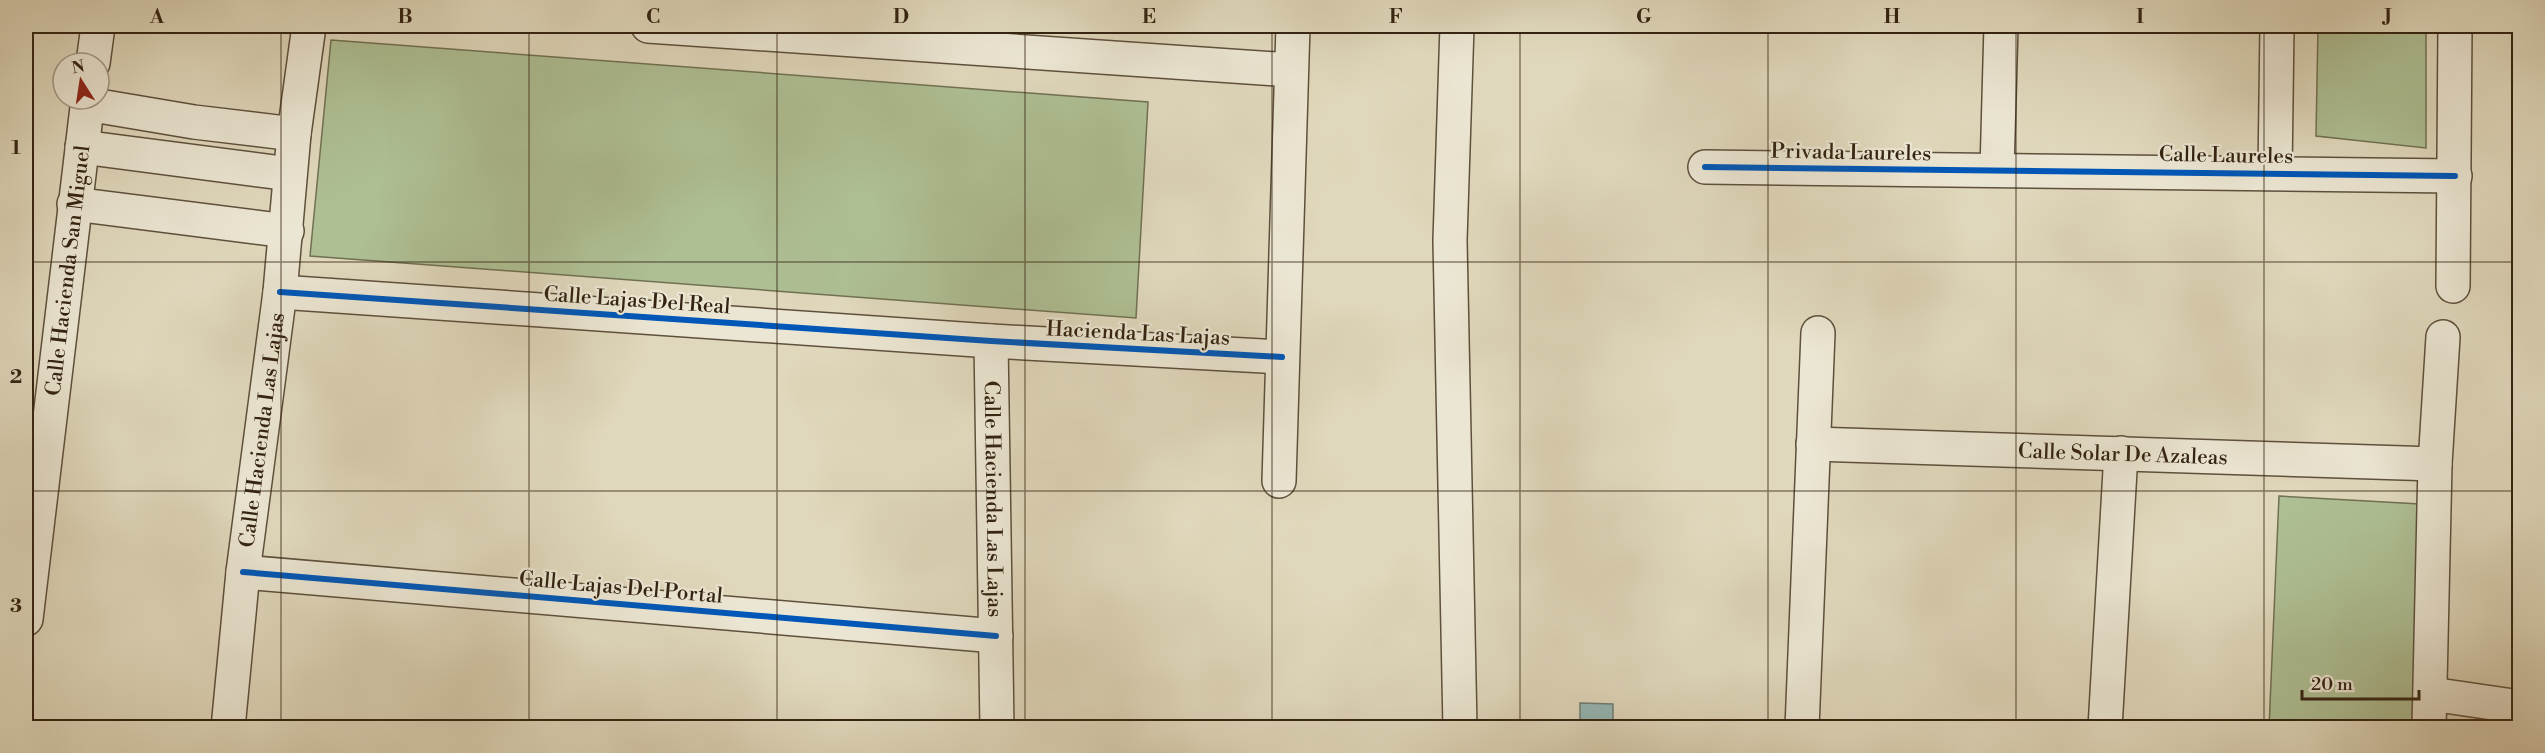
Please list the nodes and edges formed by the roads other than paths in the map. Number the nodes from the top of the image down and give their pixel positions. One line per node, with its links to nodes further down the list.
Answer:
1 (98, 26): 10 (street)
2 (309, 26): 14 (street, Calle Hacienda Las Lajas)
3 (648, 26): 9 (street)
4 (1293, 26): 11 (street)
5 (1457, 26): 40 (street)
6 (2001, 26): 17 (street)
7 (2277, 26): 18 (street)
8 (2456, 26): 20 (street)
9 (994, 38): 11 (street)
10 (95, 51)
11 (1291, 70): 28 (street)
12 (111, 106): 14 (street)
13 (86, 111): 15 (street, Calle Hacienda San Miguel)
14 (294, 134): 19 (street, Calle Hacienda Las Lajas)
15 (82, 147): 19 (street); 21 (street, Calle Hacienda San Miguel)
16 (1705, 166): 17 (street, Privada Laureles)
17 (1997, 170): 18 (street, Calle Laureles)
18 (2275, 172): 20 (street, Calle Laureles)
19 (290, 174): 22 (street, Calle Hacienda Las Lajas)
20 (2455, 176): 23 (street)
21 (74, 204): 22 (street); 34 (street, Calle Hacienda San Miguel)
22 (287, 231): 24 (street, Calle Hacienda Las Lajas)
23 (2453, 286)
24 (280, 292): 27 (street, Calle Lajas Del Real); 33 (street, Calle Hacienda Las Lajas)
25 (1818, 333): 29 (street)
26 (2443, 337): 31 (street)
27 (991, 341): 28 (street, Hacienda Las Lajas); 35 (street, Calle Hacienda Las Lajas)
28 (1282, 357): 32 (street)
29 (1813, 444): 30 (street, Calle Solar De Azaleas); 41 (street)
30 (2121, 453): 31 (street, Calle Solar De Azaleas); 42 (street)
31 (2435, 464): 36 (street)
32 (1279, 481)
33 (243, 572): 35 (street, Calle Lajas Del Portal); 38 (street, Calle Hacienda Las Lajas)
34 (26, 619)
35 (996, 636): 39 (street, Calle Hacienda Las Lajas)
36 (2431, 694): 37 (street); 43 (street)
37 (2520, 707)
38 (228, 728)
39 (997, 728)
40 (1460, 728)
41 (1802, 728)
42 (2105, 728)
43 (2429, 728)

